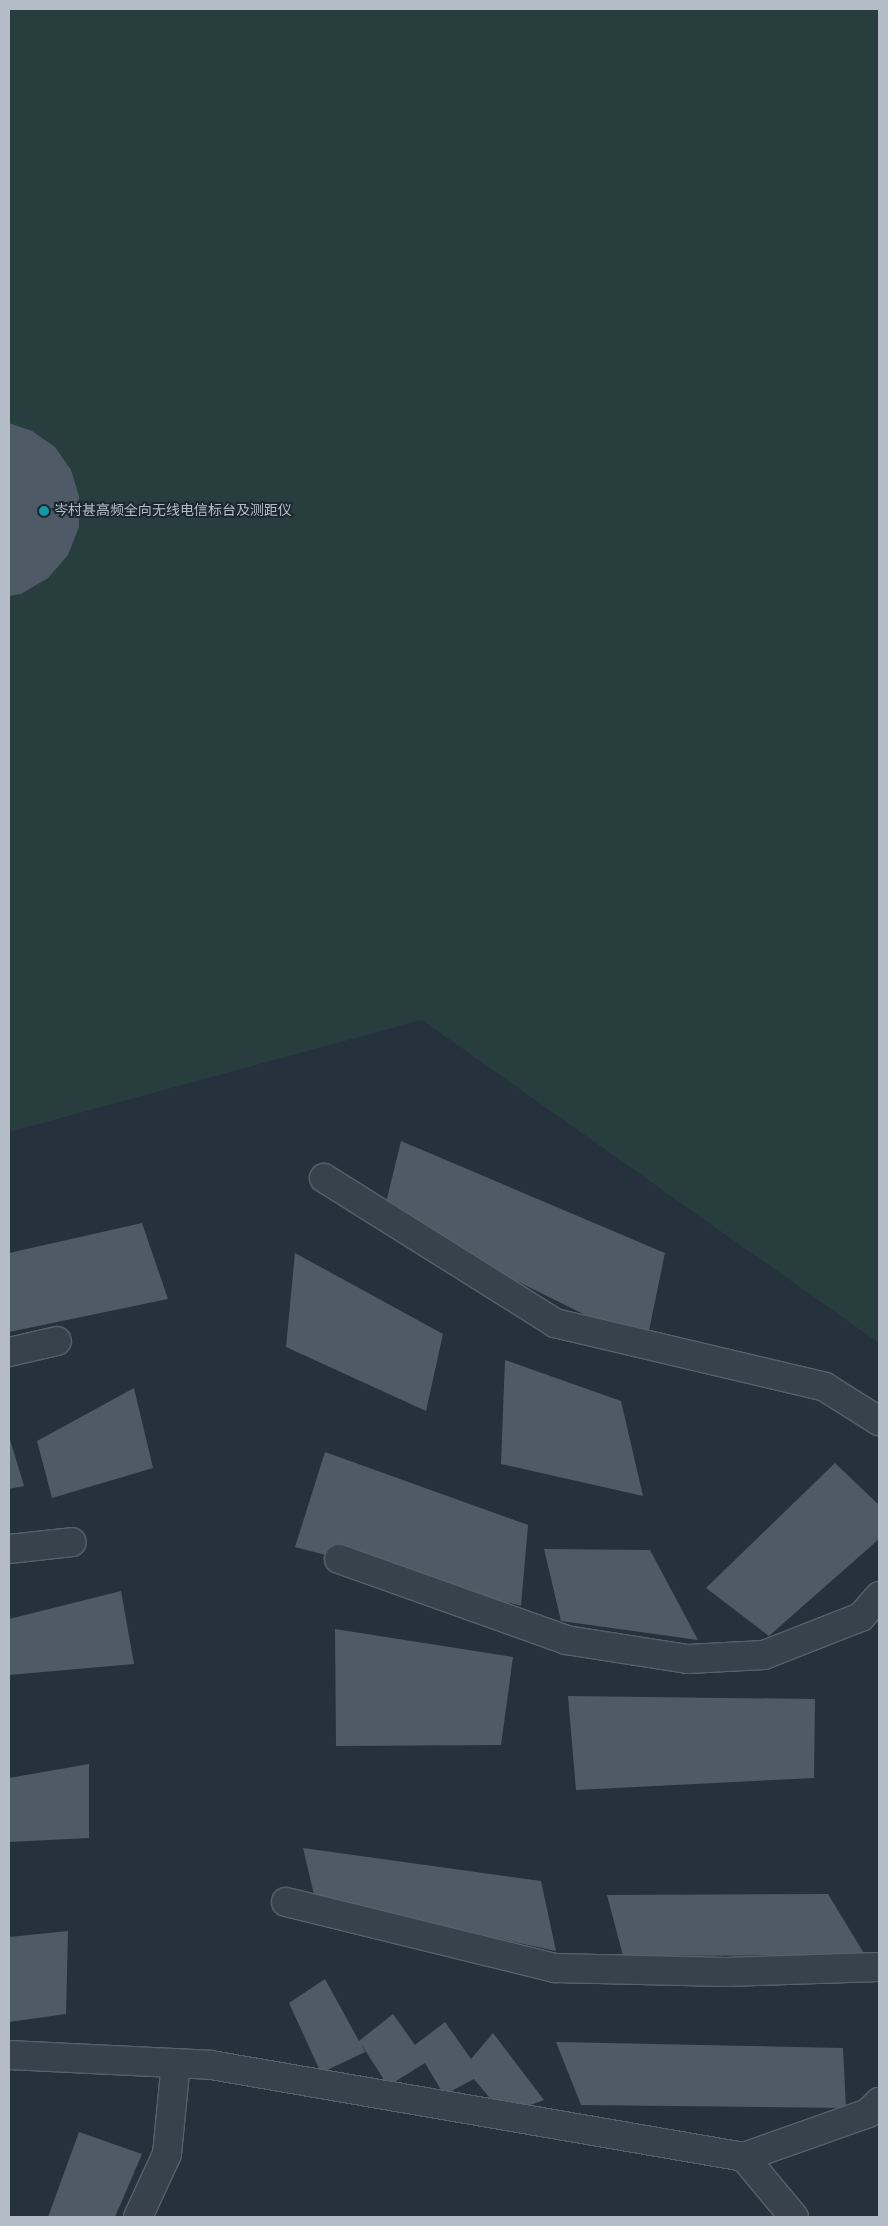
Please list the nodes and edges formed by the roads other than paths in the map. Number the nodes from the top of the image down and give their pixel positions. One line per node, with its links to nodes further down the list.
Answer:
1 (324, 1178): 4 (lane)
2 (58, 1341): 3 (lane)
3 (9, 1352)
4 (879, 1421)
5 (72, 1542): 6 (lane)
6 (9, 1549)
7 (339, 1559): 8 (lane)
8 (879, 1596)
9 (286, 1902): 10 (lane)
10 (879, 1966)
11 (9, 2055): 12 (lane)
12 (176, 2063): 14 (lane); 15 (lane)
13 (879, 2102): 14 (lane)
14 (744, 2157): 16 (lane)
15 (138, 2217)
16 (794, 2217)

